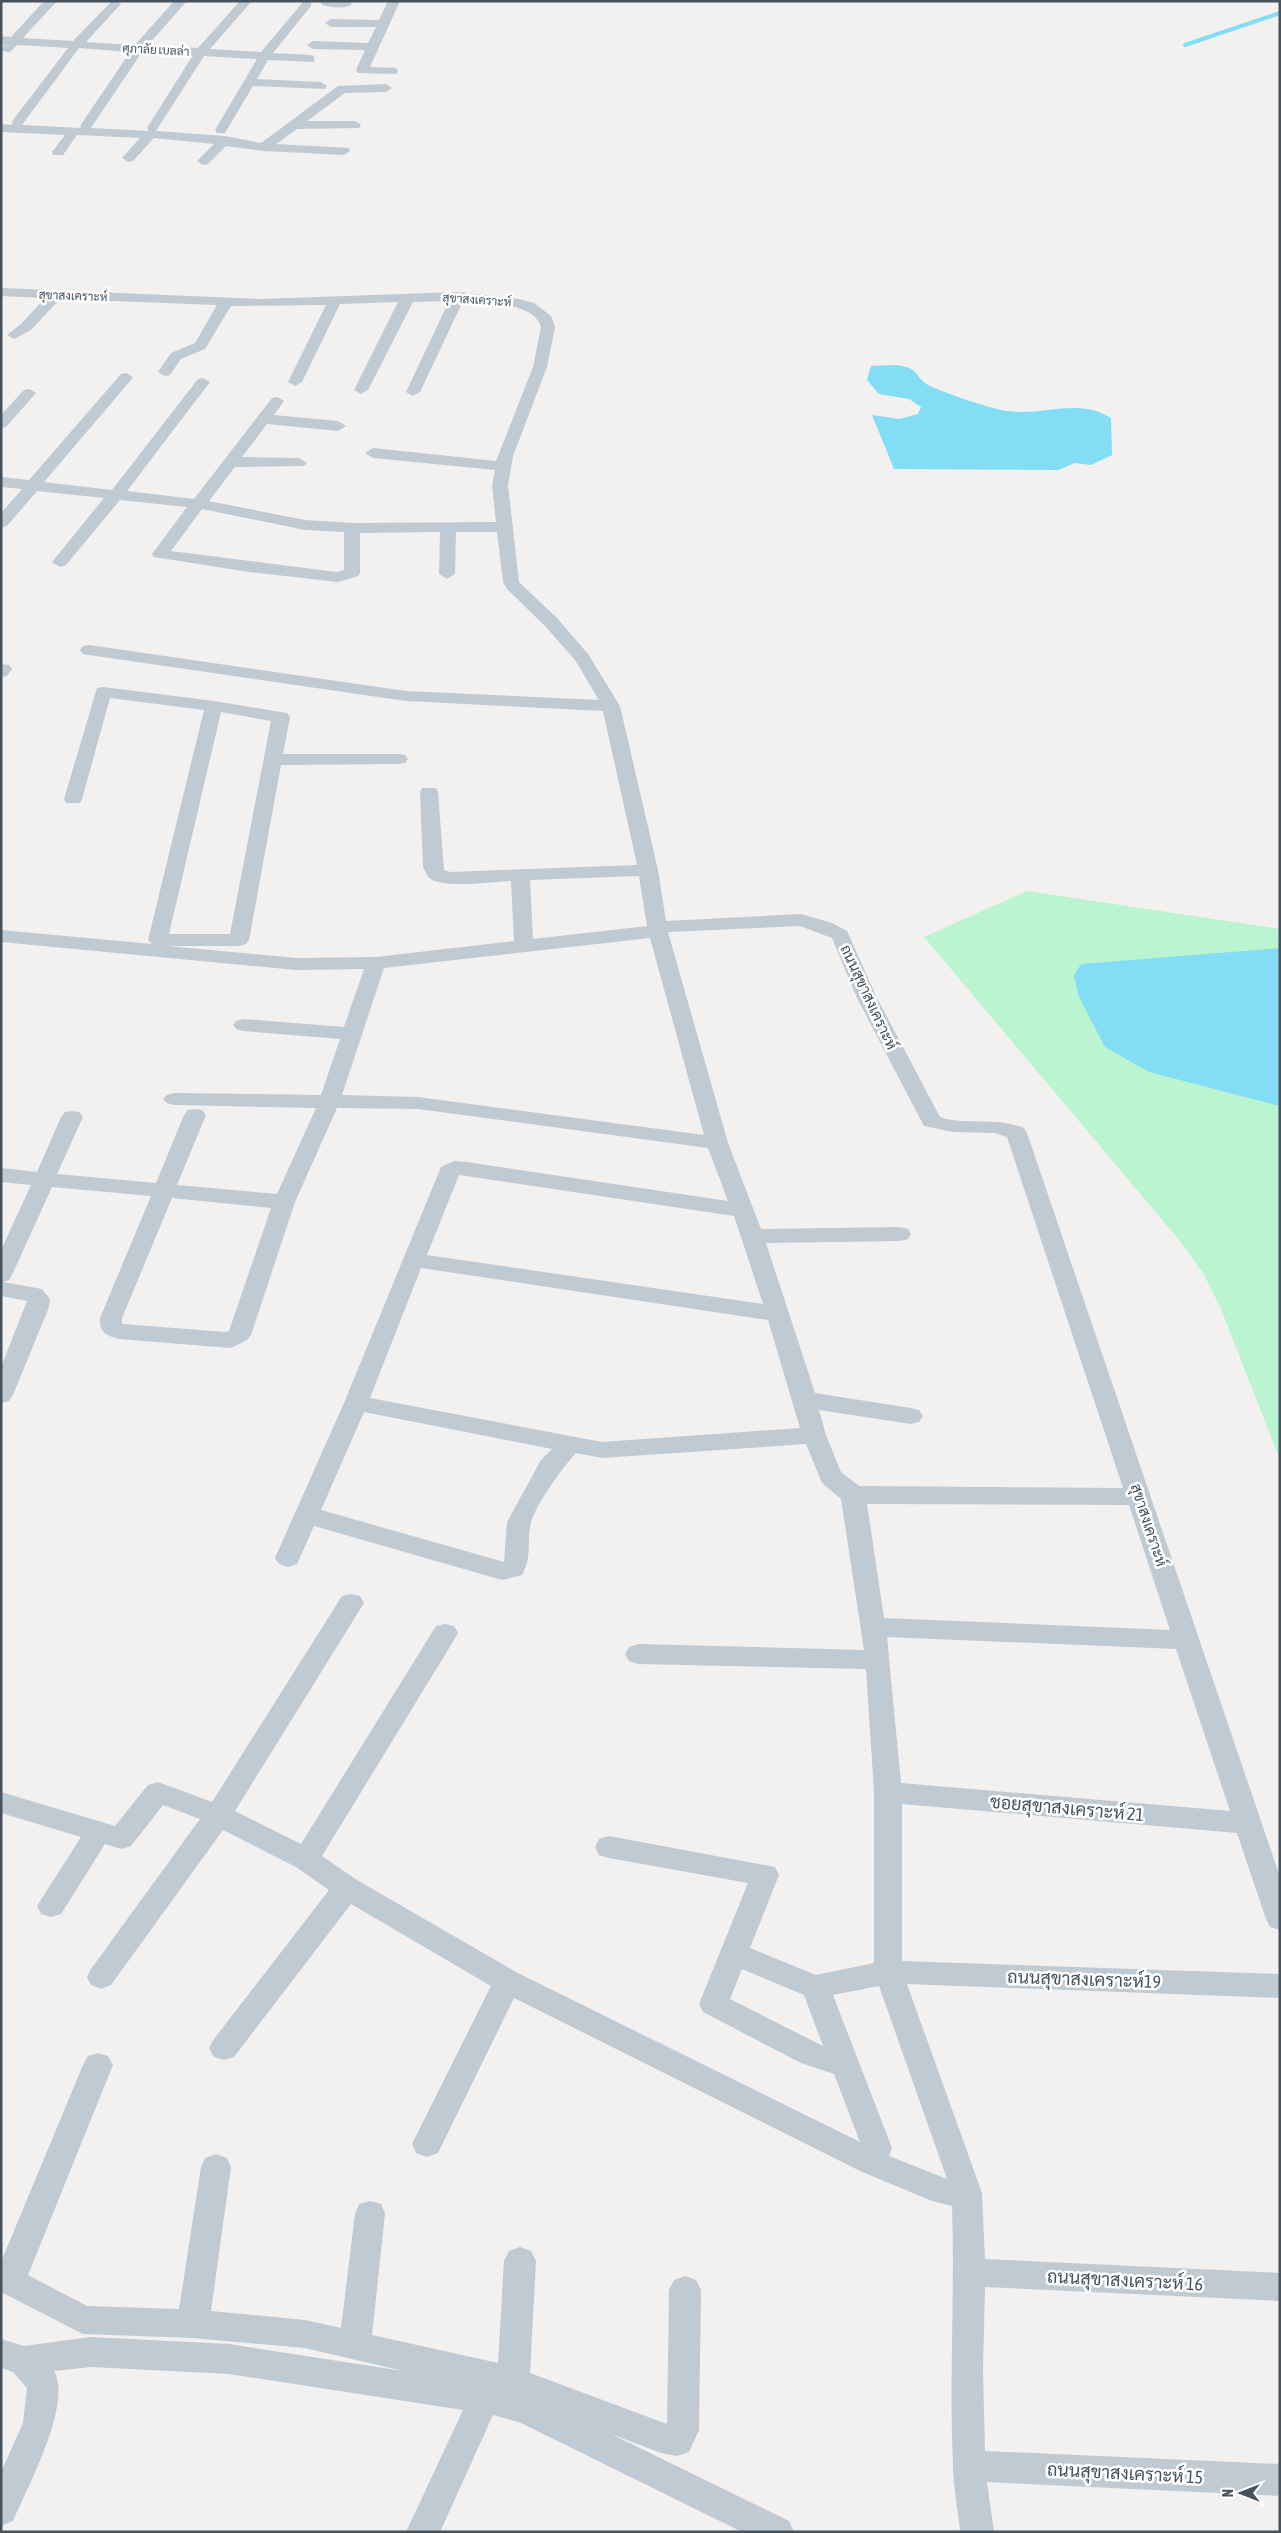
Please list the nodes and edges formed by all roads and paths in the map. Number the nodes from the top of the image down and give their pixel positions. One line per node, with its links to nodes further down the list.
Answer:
1 (181, 1): 15 (street)
2 (246, 1): 16 (street)
3 (327, 1): 8 (street)
4 (394, 1): 10 (street)
5 (51, 2): 11 (street)
6 (115, 4): 13 (street)
7 (307, 4): 18 (street)
8 (346, 4)
9 (331, 22): 10 (street)
10 (383, 24): 14 (street)
11 (7, 41): 13 (street, ศุภาลัย เบลล่า); 17 (street)
12 (313, 44): 14 (street)
13 (75, 46): 15 (street, ศุภาลัย เบลล่า); 30 (street)
14 (373, 47): 20 (street)
15 (138, 50): 16 (street, ศุภาลัย เบลล่า); 34 (street)
16 (200, 53): 18 (street, ศุภาลัย เบลล่า); 35 (street)
17 (1, 56)
18 (264, 57): 19 (street, ศุภาลัย เบลล่า); 21 (street)
19 (310, 59)
20 (392, 71)
21 (249, 82): 22 (street); 29 (street)
22 (282, 84): 23 (street); 25 (street)
23 (321, 86)
24 (386, 88): 26 (street)
25 (266, 94)
26 (326, 101): 27 (street); 31 (street)
27 (364, 101)
28 (251, 104): 29 (street)
29 (228, 118): 36 (street)
30 (17, 123)
31 (294, 125): 32 (street); 37 (street)
32 (355, 125)
33 (1, 128): 34 (street)
34 (80, 128): 35 (street); 39 (street)
35 (152, 131): 36 (street); 40 (street)
36 (223, 135): 37 (street); 41 (street)
37 (264, 147): 38 (street)
38 (344, 151)
39 (58, 152)
40 (128, 158)
41 (203, 161)
42 (1, 292): 43 (street, สุขาสงเคราะห์)
43 (56, 295): 47 (street, สุขาสงเคราะห์); 48 (street)
44 (458, 296): 45 (street, สุขาสงเคราะห์); 54 (street); 63 (street, สุขาสงเคราะห์)
45 (408, 298): 46 (street, สุขาสงเคราะห์); 53 (street)
46 (335, 300): 47 (street, สุขาสงเคราะห์); 52 (street)
47 (227, 301): 49 (street)
48 (14, 335)
49 (165, 372)
50 (126, 378): 65 (street)
51 (203, 382): 66 (street)
52 (295, 382)
53 (361, 390)
54 (413, 392)
55 (29, 393): 58 (street)
56 (277, 402): 57 (street)
57 (264, 419): 59 (street); 61 (street)
58 (1, 424)
59 (338, 426)
60 (373, 453): 63 (street)
61 (231, 462): 62 (street); 67 (street)
62 (299, 463)
63 (503, 466): 70 (street, สุขาสงเคราะห์)
64 (1, 482): 65 (street)
65 (33, 486): 66 (street); 68 (street)
66 (117, 494): 67 (street); 72 (street)
67 (199, 504): 71 (street); 71 (street)
68 (1, 523)
69 (448, 526): 70 (street); 71 (street); 73 (street)
70 (506, 527): 76 (street, สุขาสงเคราะห์)
71 (352, 528)
72 (60, 562)
73 (447, 574)
74 (89, 650): 76 (street)
75 (214, 706): 78 (street); 80 (street); 86 (street)
76 (612, 706): 81 (street, สุขาสงเคราะห์)
77 (399, 759): 78 (street)
78 (272, 760): 86 (street)
79 (429, 792): 82 (street)
80 (74, 799)
81 (648, 870): 82 (street); 83 (street, สุขาสงเคราะห์)
82 (520, 876): 85 (street)
83 (657, 929): 85 (street); 94 (street, ถนนสุขาสงเคราะห์); 95 (street, สุขาสงเคราะห์)
84 (1, 936): 86 (street)
85 (524, 945): 87 (street)
86 (203, 948): 87 (street)
87 (376, 963): 89 (street)
88 (243, 1025): 89 (street)
89 (352, 1034): 91 (street)
90 (174, 1099): 91 (street)
91 (329, 1103): 95 (street); 99 (street)
92 (195, 1115): 98 (street)
93 (72, 1117): 97 (street)
94 (1016, 1133): 114 (street, สุขาสงเคราะห์)
95 (717, 1143): 100 (street, สุขาสงเคราะห์)
96 (1, 1175): 97 (street)
97 (44, 1178): 98 (street); 104 (street)
98 (164, 1191): 99 (street); 99 (street)
99 (284, 1202)
100 (743, 1210): 102 (street, สุขาสงเคราะห์); 103 (street)
101 (900, 1234): 102 (street)
102 (753, 1236): 106 (street, สุขาสงเคราะห์)
103 (413, 1260): 106 (street); 109 (street)
104 (1, 1275)
105 (1, 1289): 107 (street)
106 (778, 1314): 108 (street, สุขาสงเคราะห์)
107 (1, 1395)
108 (805, 1400): 110 (street); 111 (street, สุขาสงเคราะห์)
109 (356, 1403): 112 (street); 115 (street)
110 (911, 1416)
111 (814, 1435): 112 (street); 113 (street, สุขาสงเคราะห์)
112 (570, 1444): 115 (street)
113 (853, 1495): 114 (street); 118 (street)
114 (1140, 1497): 120 (street, สุขาสงเคราะห์)
115 (307, 1515): 116 (street)
116 (288, 1558)
117 (351, 1603): 125 (street)
118 (874, 1627): 120 (street); 122 (street)
119 (445, 1633): 129 (street)
120 (1186, 1640): 126 (street, สุขาสงเคราะห์)
121 (638, 1654): 122 (street)
122 (878, 1660): 123 (street)
123 (888, 1792): 126 (street, ชอยสุขาสงเคราะห์ 21); 134 (street)
124 (1, 1802): 127 (street)
125 (218, 1815): 127 (street); 129 (street); 135 (street)
126 (1246, 1823): 132 (street, สุขาสงเคราะห์)
127 (98, 1832): 131 (street)
128 (609, 1847): 133 (street)
129 (306, 1860): 130 (street)
130 (347, 1888): 136 (street); 139 (street)
131 (51, 1906)
132 (1280, 1919)
133 (734, 1954): 138 (street); 141 (street)
134 (888, 1972): 137 (street, ถนนสุขาสงเคราะห์19); 138 (street, ถนนสุขาสงเคราะห์19); 145 (street)
135 (101, 1978)
136 (508, 1981): 142 (street); 143 (street)
137 (1280, 1986)
138 (815, 1987): 141 (street)
139 (224, 2048)
140 (98, 2065): 149 (street)
141 (845, 2065): 143 (street)
142 (427, 2144)
143 (871, 2162): 145 (street)
144 (216, 2167): 152 (street)
145 (967, 2192): 148 (street)
146 (370, 2214): 153 (street)
147 (520, 2261): 155 (street)
148 (970, 2272): 150 (street, ถนนสุขาสงเคราะห์ 16); 157 (street)
149 (6, 2278): 152 (street)
150 (1280, 2287)
151 (684, 2290): 155 (street)
152 (193, 2324): 153 (street)
153 (354, 2346): 155 (street)
154 (13, 2357): 156 (street); 159 (street)
155 (513, 2380)
156 (485, 2398): 160 (street); 161 (street)
157 (969, 2466): 158 (street, ถนนสุขาสงเคราะห์ 15); 162 (street)
158 (1280, 2480)
159 (1, 2510)
160 (423, 2532)
161 (777, 2532)
162 (976, 2532)

